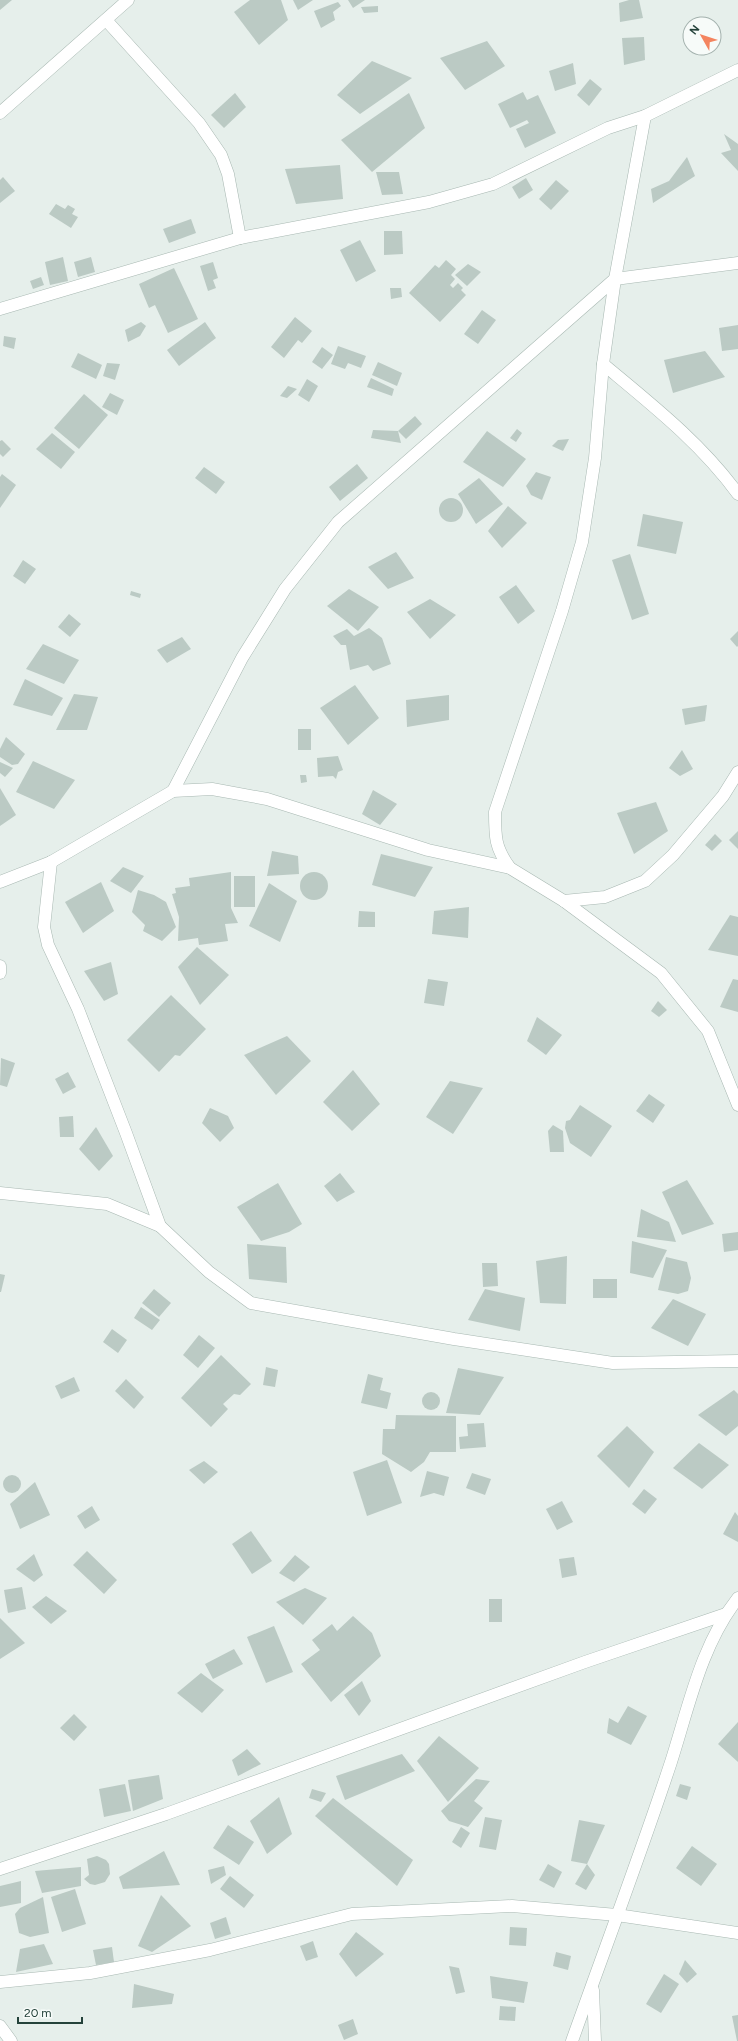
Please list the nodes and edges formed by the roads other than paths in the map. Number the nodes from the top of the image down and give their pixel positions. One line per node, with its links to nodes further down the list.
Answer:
1 (128, 0): 2 (street)
2 (106, 20): 4 (street); 6 (street)
3 (738, 70): 5 (street)
4 (0, 113)
5 (645, 116): 6 (street); 8 (street)
6 (240, 238): 9 (street)
7 (738, 263): 8 (street)
8 (615, 279): 10 (street); 13 (street)
9 (0, 309)
10 (603, 364): 11 (street); 15 (street)
11 (738, 494)
12 (738, 772): 17 (street)
13 (174, 792): 14 (street); 15 (street)
14 (52, 862): 16 (street); 22 (street)
15 (510, 868): 17 (street)
16 (0, 882)
17 (564, 902): 20 (street)
18 (0, 966): 19 (street)
19 (0, 973)
20 (738, 1105)
21 (0, 1193): 22 (street)
22 (160, 1226): 23 (street)
23 (738, 1361)
24 (738, 1598): 25 (street)
25 (726, 1614): 26 (street); 27 (street)
26 (0, 1869)
27 (617, 1915): 28 (street); 29 (street); 30 (street)
28 (738, 1933)
29 (0, 1982)
30 (592, 1984): 33 (street); 34 (street)
31 (0, 2026): 32 (street)
32 (11, 2041)
33 (572, 2041)
34 (595, 2041)

